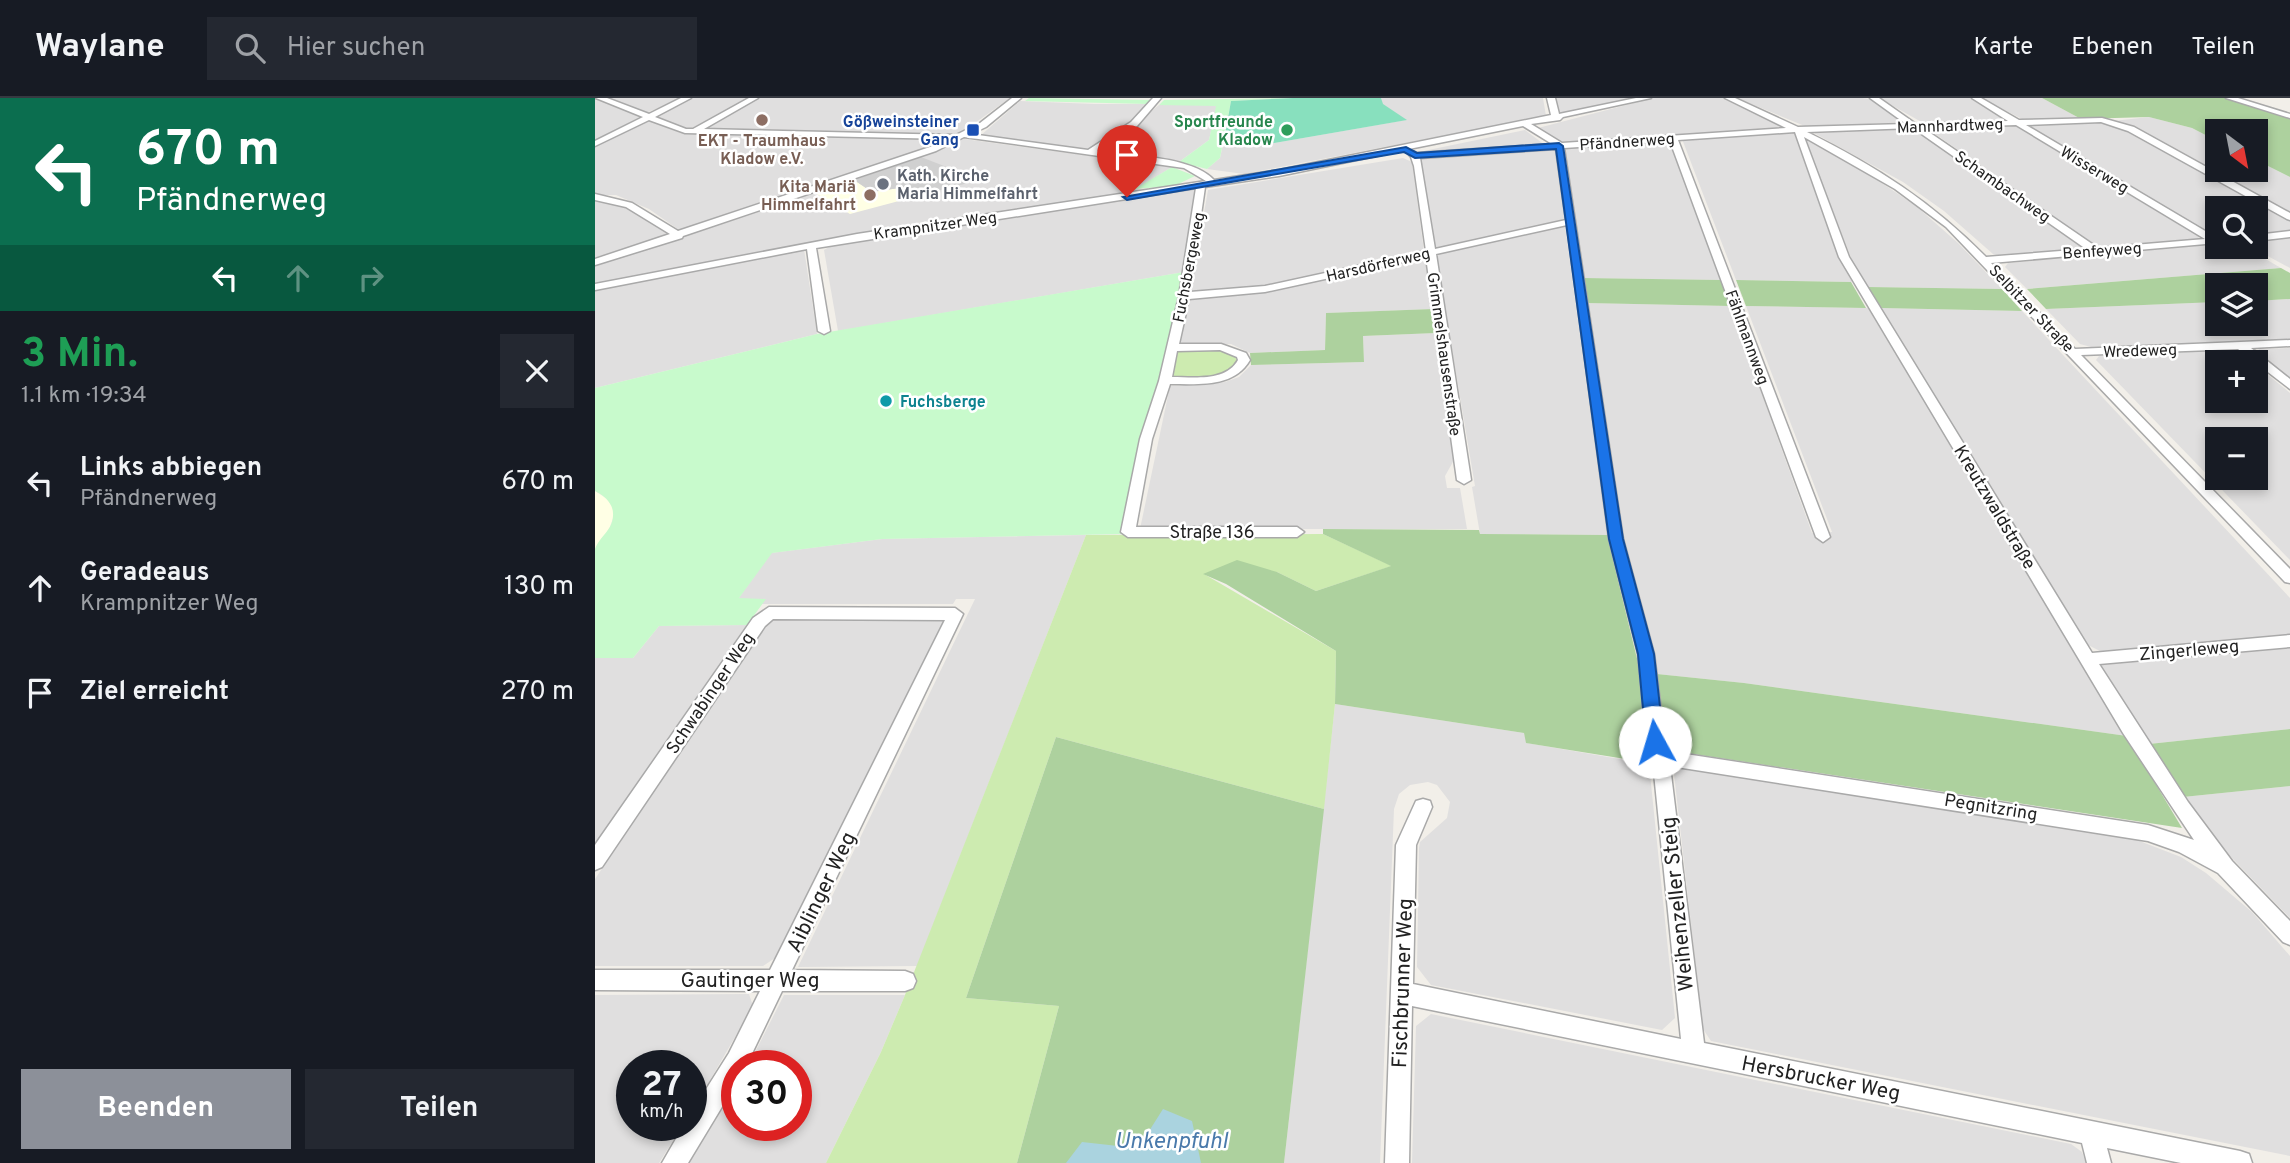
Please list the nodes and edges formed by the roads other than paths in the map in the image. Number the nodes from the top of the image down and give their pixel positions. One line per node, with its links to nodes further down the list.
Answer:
1 (600, 98): 12 (street)
2 (687, 98): 12 (street)
3 (754, 98): 19 (street)
4 (1017, 98): 20 (street)
5 (1157, 98): 25 (street)
6 (1551, 98): 14 (street)
7 (1647, 98): 14 (street, Krampnitzer Weg)
8 (1729, 98): 18 (street, Selbitzer Straße)
9 (1874, 98): 17 (street, Schambachweg)
10 (1976, 98): 15 (street, Wisserweg)
11 (2230, 98): 13 (street)
12 (646, 116): 19 (street); 22 (street)
13 (2290, 116)
14 (1560, 118): 16 (street, Krampnitzer Weg)
15 (2017, 122): 17 (street, Mannhardtweg); 29 (street, Mannhardtweg); 31 (street, Wisserweg)
16 (1527, 125): 23 (street); 24 (street, Krampnitzer Weg)
17 (1917, 126): 18 (street, Mannhardtweg); 37 (street, Schambachweg)
18 (1798, 130): 21 (street, Pfändnerweg); 39 (street, Selbitzer Straße); 57 (street, Kreutzwaldstraße)
19 (692, 132): 20 (street)
20 (962, 136): 25 (street); 33 (street)
21 (1673, 138): 23 (street, Pfändnerweg); 53 (street, Fählmannweg)
22 (595, 144)
23 (1559, 146): 24 (street, Pfändnerweg); 30 (street, Weihenzeller Steig)
24 (1410, 152): 26 (street, Krampnitzer Weg); 38 (street, Grimmelshausenstraße)
25 (1090, 153): 26 (street)
26 (1213, 184): 27 (street, Krampnitzer Weg)
27 (1201, 186): 36 (street, Krampnitzer Weg); 42 (street, Fuchsbergeweg)
28 (595, 197): 33 (street)
29 (2290, 217)
30 (1570, 222): 38 (street, Harsdörferweg); 58 (street, Weihenzeller Steig)
31 (2205, 234)
32 (2290, 234): 34 (street)
33 (680, 236): 40 (street)
34 (2268, 237)
35 (2205, 242): 37 (street, Benfeyweg)
36 (811, 245): 41 (street, Krampnitzer Weg); 43 (street)
37 (2097, 251): 39 (street, Benfeyweg)
38 (1430, 253): 42 (street, Harsdörferweg); 50 (street, Grimmelshausenstraße)
39 (1986, 260): 47 (street, Selbitzer Straße)
40 (595, 262)
41 (595, 287)
42 (1184, 296): 46 (street, Fuchsbergeweg)
43 (824, 331)
44 (2290, 343): 45 (street, Wredeweg)
45 (2243, 347): 47 (street, Wredeweg); 49 (street)
46 (1172, 348): 48 (street, Fuchsbergeweg); 48 (street, Fuchsbergeweg)
47 (2074, 352): 54 (street, Selbitzer Straße)
48 (1164, 381): 51 (street, Fuchsbergeweg)
49 (2290, 385)
50 (1464, 480)
51 (1128, 532): 52 (street, Straße 136)
52 (1297, 532)
53 (1823, 537)
54 (2290, 578)
55 (955, 614): 60 (street, Schwabinger Weg); 63 (street, Aiblinger Weg)
56 (2290, 641): 57 (street, Zingerleweg)
57 (2088, 659): 61 (street, Kreutzwaldstraße)
58 (1657, 757): 61 (street, Pegnitzring); 67 (street, Weihenzeller Steig)
59 (1423, 807): 66 (street, Fischbrunner Weg)
60 (595, 861)
61 (2225, 867): 62 (street, Pegnitzring)
62 (2290, 934)
63 (778, 979): 64 (street, Gautinger Weg); 65 (street, Gautinger Weg); 69 (street, Aiblinger Weg)
64 (595, 980)
65 (905, 981)
66 (1402, 993): 67 (street, Hersbrucker Weg); 70 (street, Fischbrunner Weg)
67 (1694, 1052): 68 (street, Hersbrucker Weg)
68 (2092, 1133): 71 (street); 72 (street, Hersbrucker Weg)
69 (674, 1163)
70 (1397, 1163)
71 (2099, 1163)
72 (2240, 1163)

